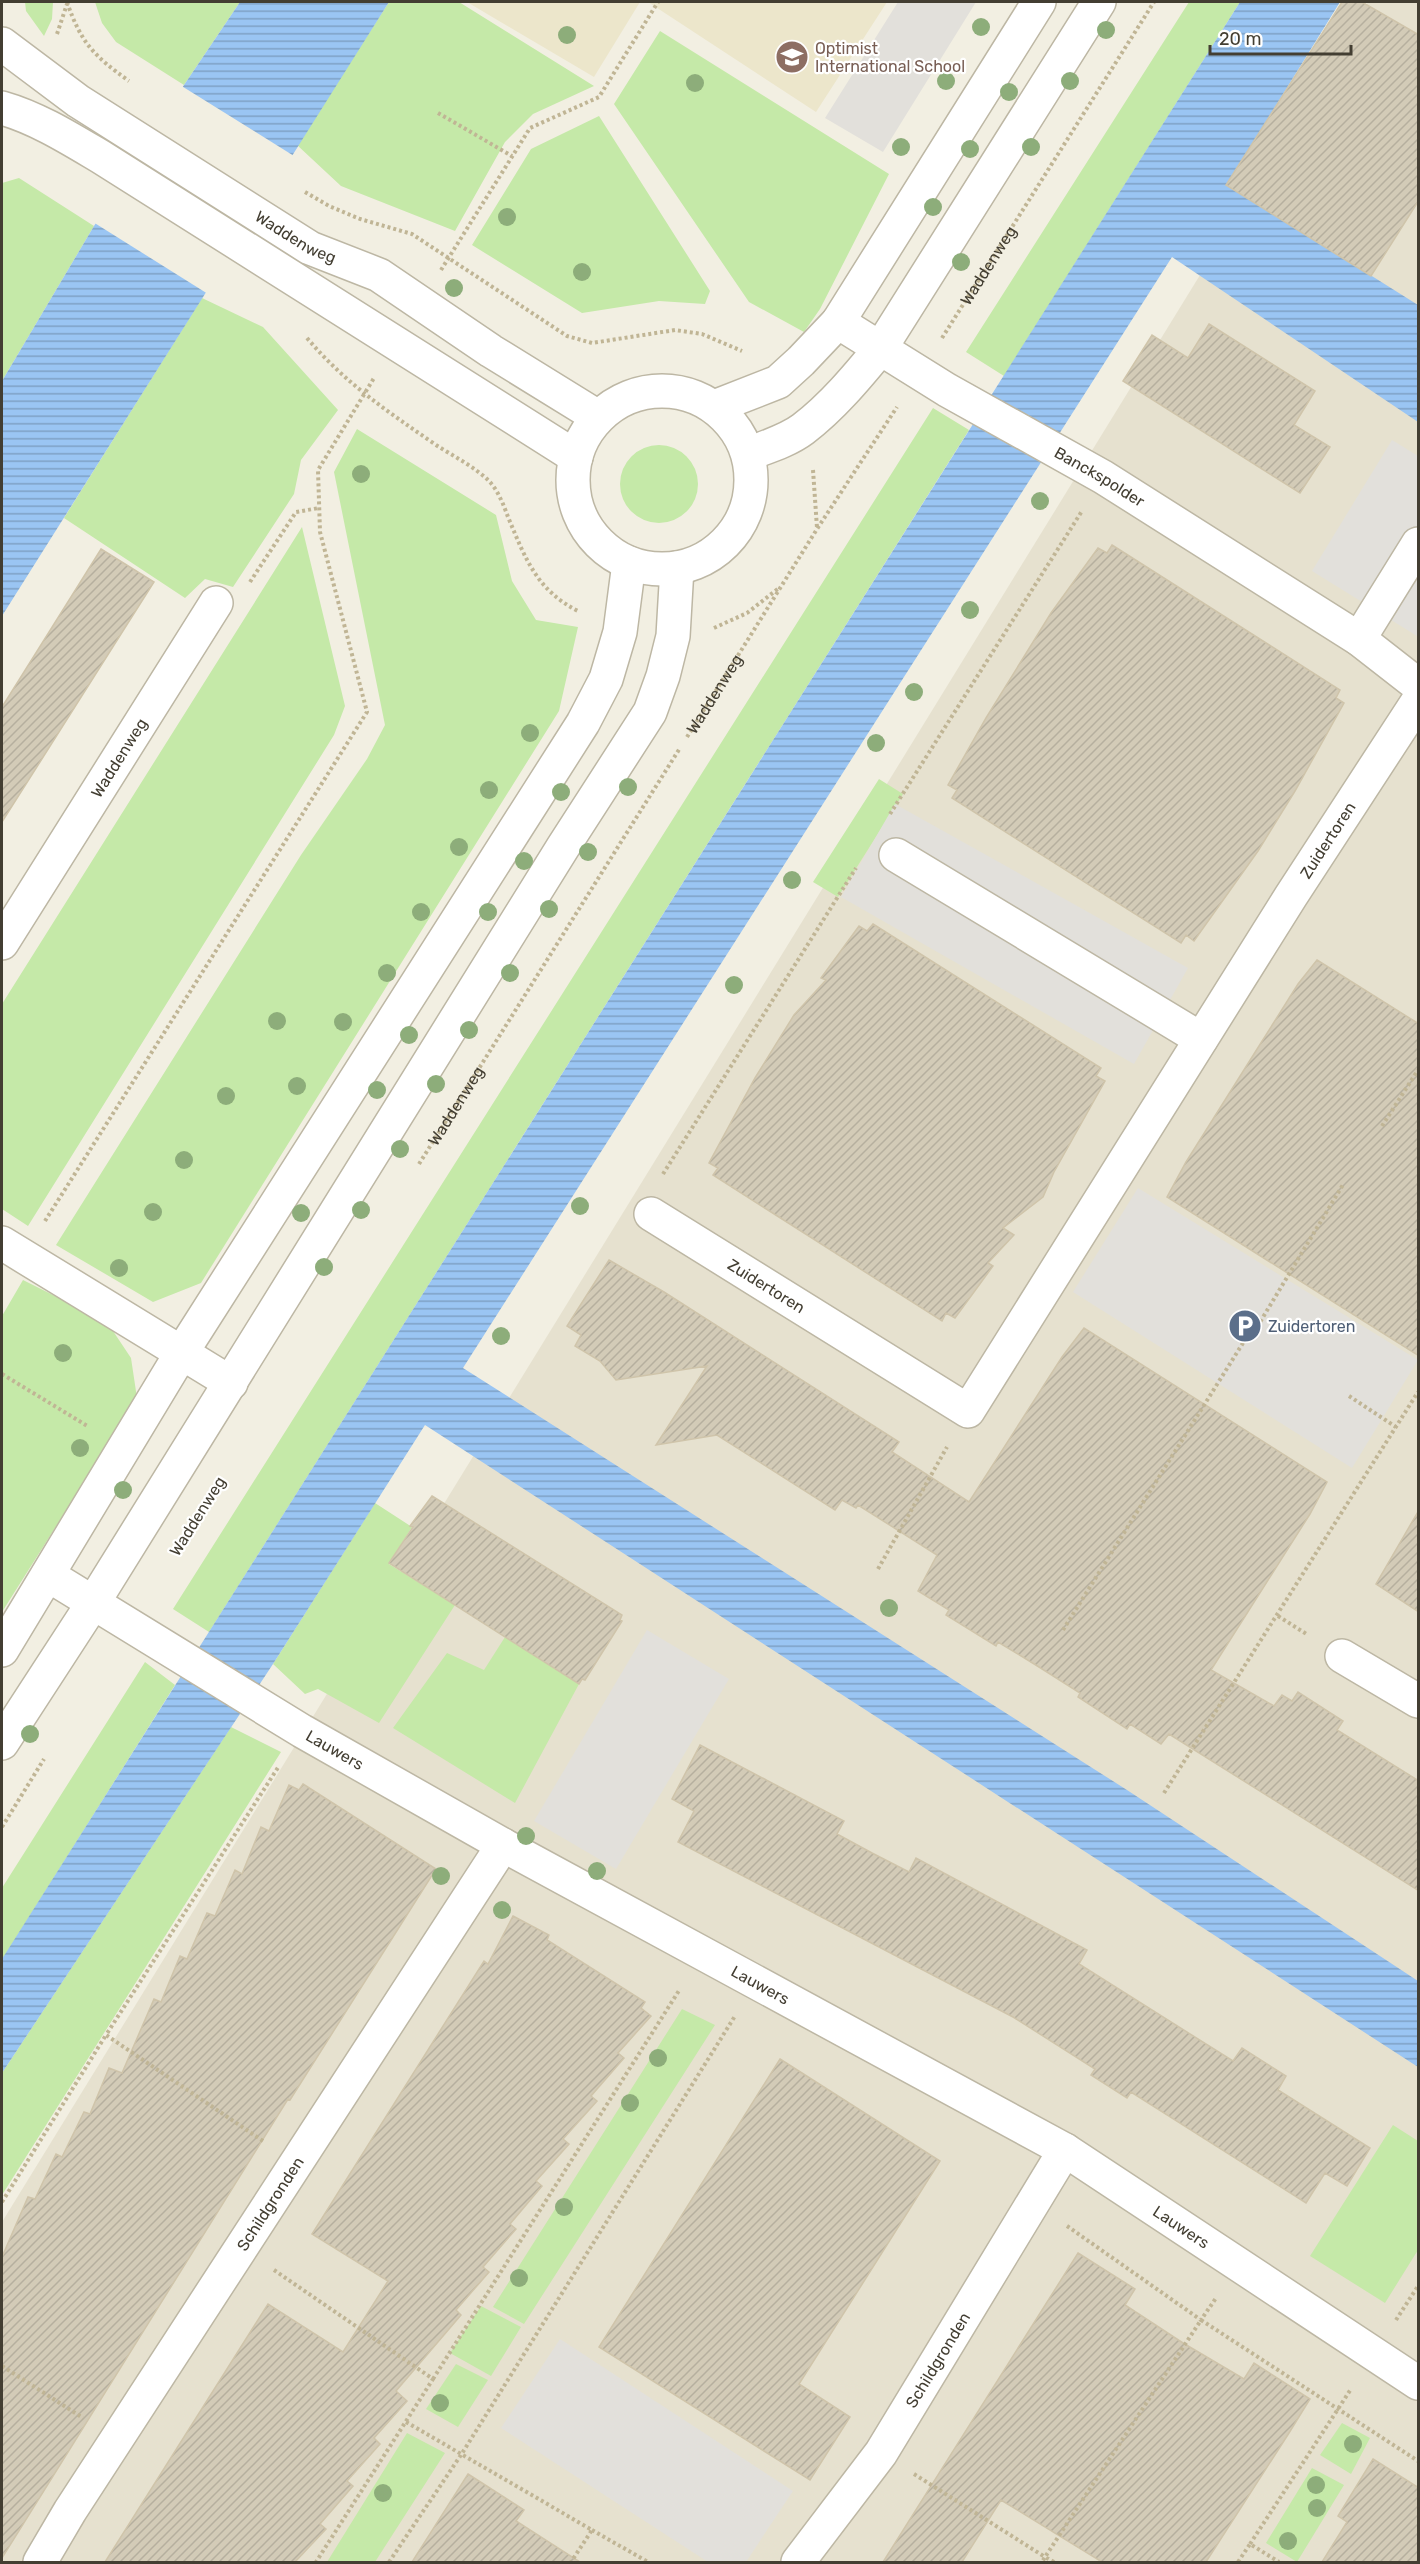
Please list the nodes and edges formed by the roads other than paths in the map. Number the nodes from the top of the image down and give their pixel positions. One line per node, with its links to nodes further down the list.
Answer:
1 (1039, 2): 5 (street)
2 (1099, 2): 6 (street)
3 (2, 44): 8 (street, Waddenweg)
4 (2, 108): 10 (street)
5 (838, 322): 6 (street, Banckspolder); 7 (street)
6 (880, 349): 9 (street); 15 (street, Banckspolder)
7 (714, 407): 8 (street); 9 (street)
8 (598, 417): 10 (street)
9 (748, 454): 13 (street)
10 (576, 457): 12 (street)
11 (1419, 544): 15 (street)
12 (629, 563): 13 (street); 23 (street)
13 (677, 568): 24 (street)
14 (216, 603): 19 (street, Waddenweg)
15 (1359, 639): 16 (street, Banckspolder)
16 (1419, 685)
17 (1419, 701): 20 (street, Zuidertoren)
18 (896, 855): 20 (street)
19 (2, 943)
20 (1201, 1039): 21 (street, Zuidertoren)
21 (651, 1214)
22 (12, 1250): 23 (street)
23 (182, 1352): 24 (street); 25 (street)
24 (231, 1383): 26 (street)
25 (48, 1575): 26 (street); 27 (street)
26 (93, 1603): 30 (street); 31 (street, Lauwers)
27 (2, 1650)
28 (1342, 1656): 29 (street)
29 (1419, 1701)
30 (2, 1743)
31 (502, 1845): 32 (street, Lauwers); 34 (street, Schildgronden)
32 (1065, 2150): 33 (street, Lauwers); 35 (street, Schildgronden)
33 (1419, 2383)
34 (40, 2562)
35 (798, 2562)

